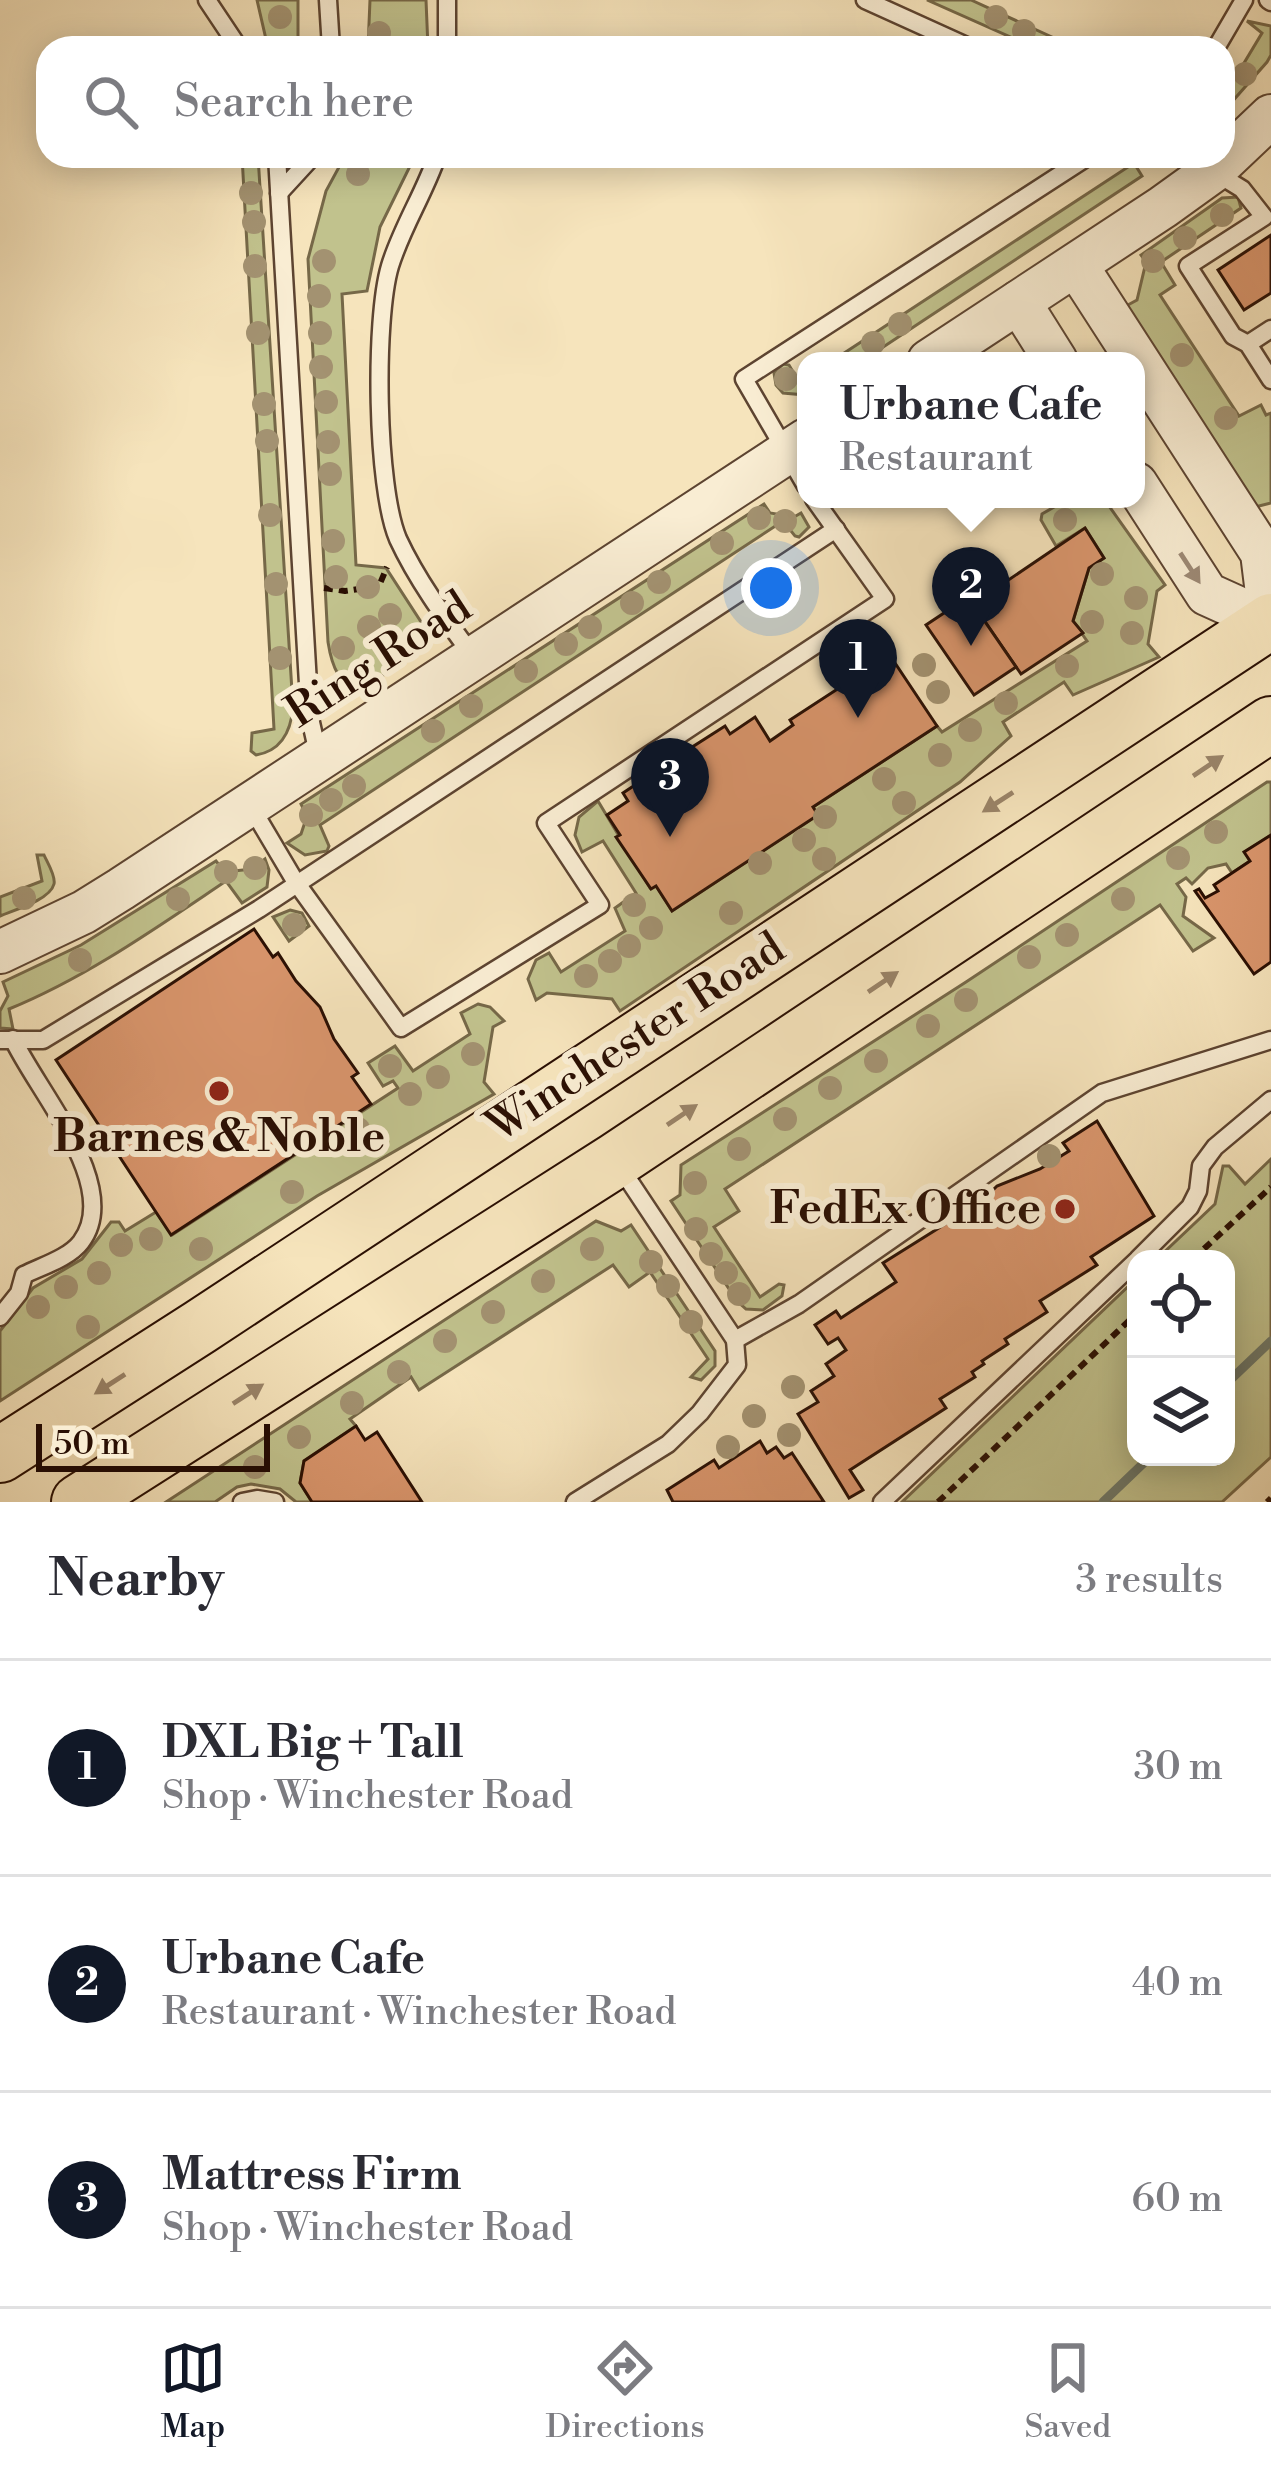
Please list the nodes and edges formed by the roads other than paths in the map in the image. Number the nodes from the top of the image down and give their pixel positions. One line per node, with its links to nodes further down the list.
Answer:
1 (207, 0): 6 (lane)
2 (448, 0): 8 (lane)
3 (865, 0): 9 (lane)
4 (1244, 0): 10 (lane)
5 (328, 1): 7 (lane)
6 (231, 36)
7 (330, 36)
8 (447, 36)
9 (944, 36)
10 (1223, 36)
11 (1271, 116): 12 (street)
12 (1235, 151)
13 (278, 168): 19 (lane)
14 (302, 168): 19 (lane)
15 (432, 168): 36 (lane)
16 (1070, 168): 30 (lane)
17 (1217, 168): 18 (street)
18 (1214, 171): 20 (lane); 21 (street)
19 (279, 193): 38 (lane)
20 (1268, 214): 24 (lane)
21 (1076, 265): 22 (street); 27 (street)
22 (1018, 302): 25 (street); 26 (street)
23 (1271, 329): 24 (lane)
24 (1248, 344): 29 (lane)
25 (942, 352)
26 (1050, 352)
27 (1132, 352)
28 (1145, 372): 35 (street)
29 (1271, 380)
30 (797, 457)
31 (797, 461): 36 (street, Ring Road)
32 (1145, 498): 35 (street, one-way to 35)
33 (821, 508): 34 (lane)
34 (836, 529): 40 (lane); 40 (lane)
35 (1270, 623): 50 (main road, Winchester Road, one-way to 50)
36 (475, 658): 38 (street, Ring Road)
37 (1271, 724): 45 (main road, Winchester Road, one-way to 37)
38 (320, 759): 39 (street, Ring Road)
39 (250, 804): 40 (lane); 41 (street, Ring Road)
40 (296, 881): 42 (lane)
41 (0, 952)
42 (7, 1039): 48 (lane)
43 (1271, 1040): 49 (lane)
44 (1271, 1100): 46 (lane)
45 (616, 1160): 49 (lane); 51 (main road, Winchester Road, one-way to 45)
46 (1147, 1250)
47 (1127, 1269): 55 (lane)
48 (0, 1317)
49 (735, 1340): 54 (lane)
50 (0, 1455)
51 (79, 1502)
52 (242, 1502): 53 (lane)
53 (274, 1502)
54 (575, 1502)
55 (882, 1502)

